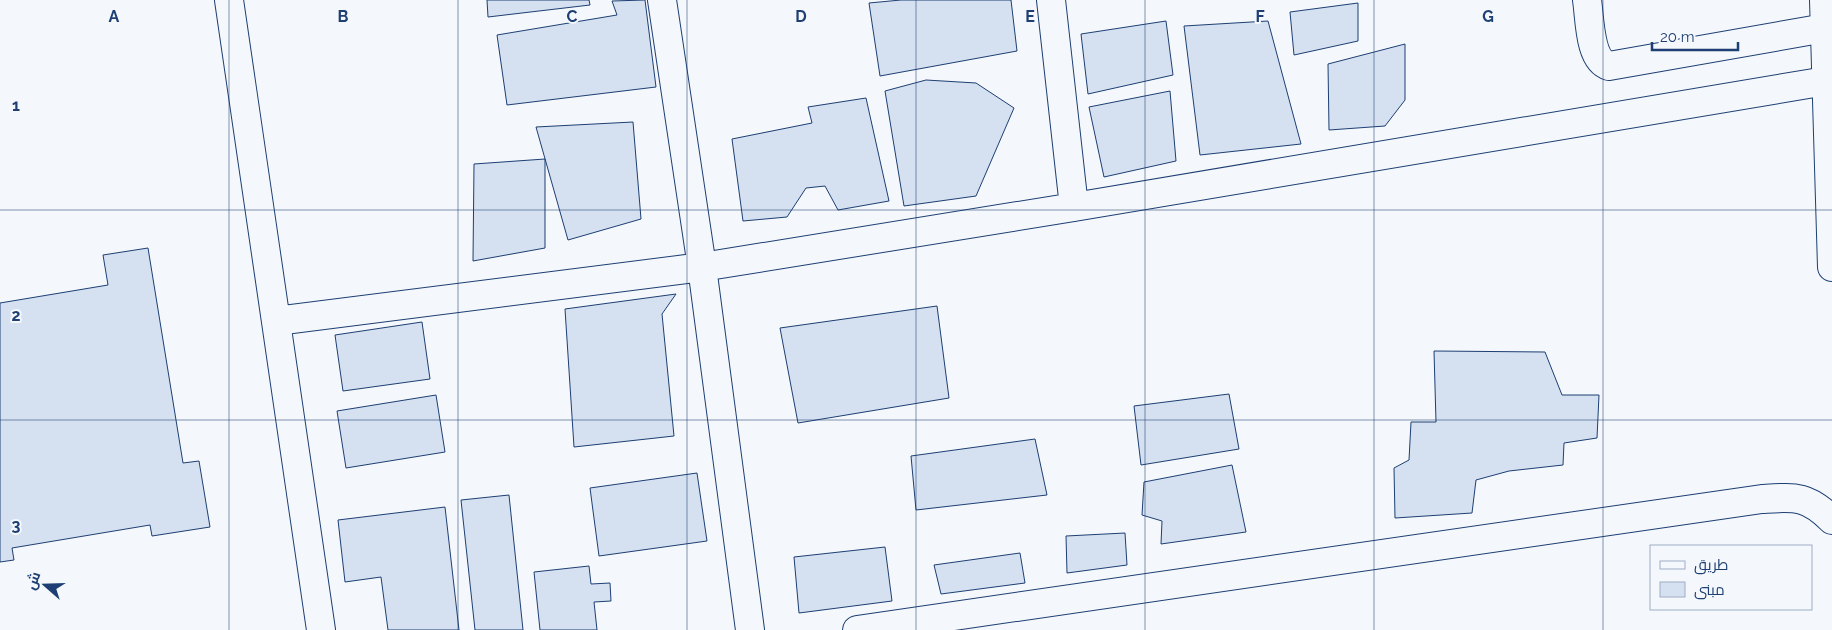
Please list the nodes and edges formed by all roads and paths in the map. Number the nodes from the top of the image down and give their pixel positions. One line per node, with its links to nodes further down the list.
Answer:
1 (229, 0): 11 (street)
2 (662, 0): 9 (street)
3 (1051, 0): 8 (street)
4 (1587, 0): 6 (street)
5 (1824, 0): 6 (street)
6 (1825, 28): 7 (street)
7 (1826, 81): 8 (street); 10 (street)
8 (1074, 207): 9 (street)
9 (702, 267): 11 (street); 14 (street)
10 (1832, 267)
11 (276, 321): 13 (street)
12 (1832, 520): 15 (street)
13 (321, 630)
14 (750, 630)
15 (857, 630)

